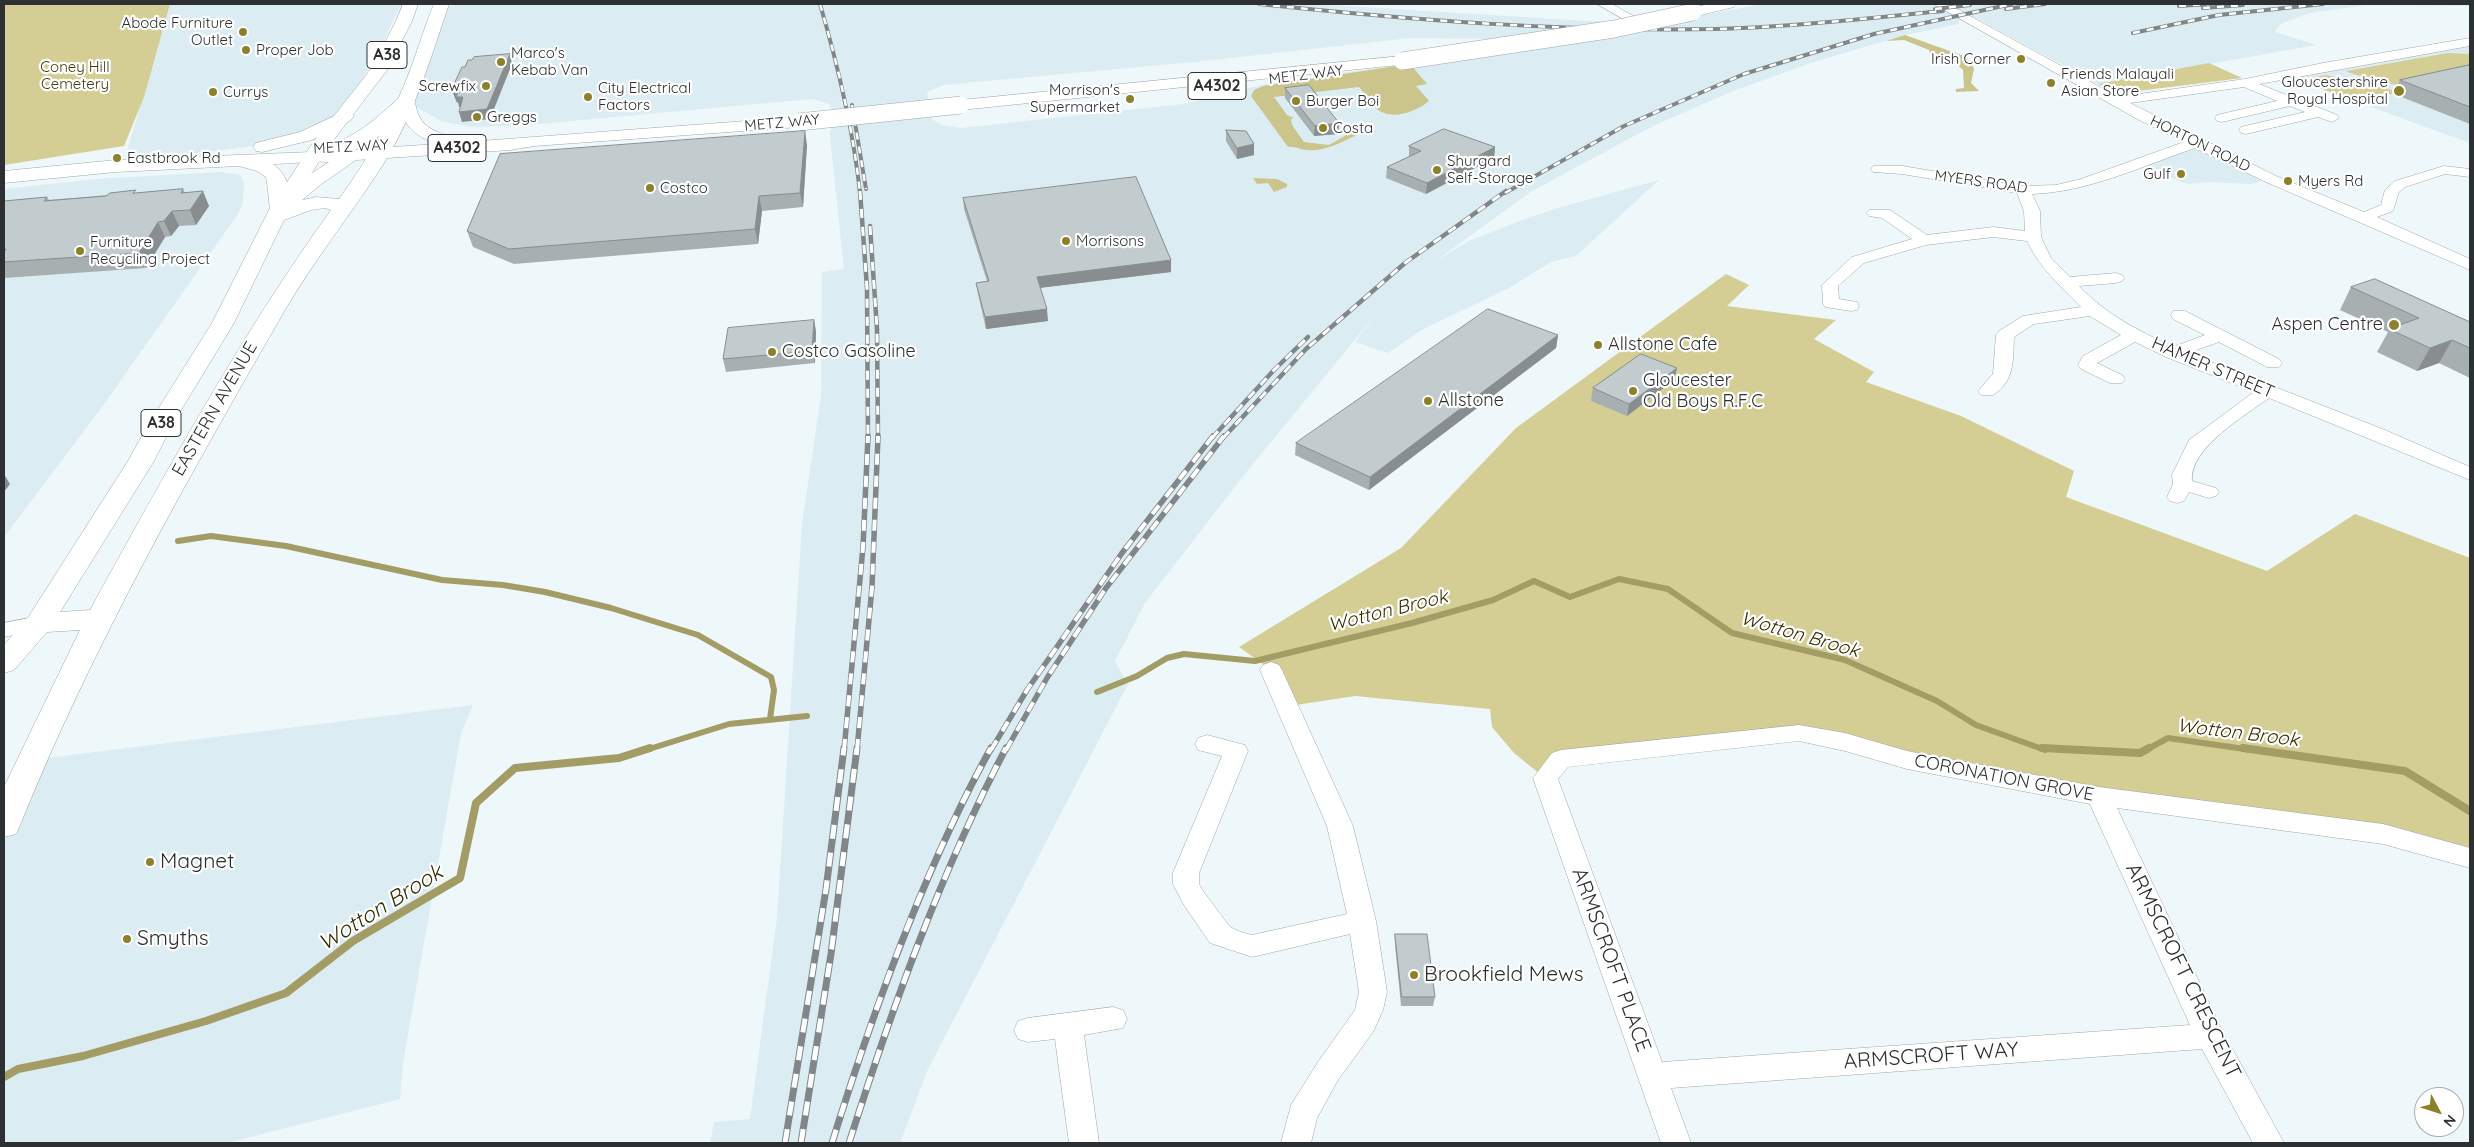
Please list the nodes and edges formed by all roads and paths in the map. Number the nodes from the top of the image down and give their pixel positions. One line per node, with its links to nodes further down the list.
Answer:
1 (410, 4): 14 (main road, EASTERN AVENUE / A38)
2 (442, 4): 11 (main road, EASTERN AVENUE / A38)
3 (1603, 4): 6 (street)
4 (1729, 4): 20 (main road, METZ WAY / A4302, bridge)
5 (1940, 4): 12 (street, HORTON ROAD)
6 (1616, 20)
7 (2470, 42): 8 (street)
8 (2454, 44): 9 (street); 10 (street)
9 (2470, 50)
10 (2245, 83): 12 (street); 13 (street)
11 (407, 98): 14 (main road); 19 (main road); 23 (main road, EASTERN AVENUE / A38); 24 (main road)
12 (2116, 101): 21 (street, HORTON ROAD)
13 (2289, 102): 15 (street); 16 (street)
14 (362, 107): 25 (main road, EASTERN AVENUE / A38); 26 (main road)
15 (2318, 113): 17 (street); 18 (street)
16 (2222, 118)
17 (2332, 118)
18 (2246, 130)
19 (446, 141): 20 (main road, METZ WAY / A4302); 23 (main road, METZ WAY / A4302)
20 (534, 141): 22 (main road, METZ WAY / A4302)
21 (2196, 142): 33 (street, MYERS ROAD); 37 (street, HORTON ROAD)
22 (466, 148): 23 (main road, METZ WAY / A4302); 32 (main road)
23 (382, 149): 24 (main road, METZ WAY / A4302); 32 (main road, EASTERN AVENUE / A38)
24 (348, 151): 25 (main road, METZ WAY / A4302); 36 (main road)
25 (316, 153): 26 (main road, METZ WAY); 27 (main road, METZ WAY); 36 (main road, EASTERN AVENUE / A38)
26 (194, 158): 28 (main road, METZ WAY)
27 (236, 162): 28 (main road, METZ WAY); 36 (main road)
28 (169, 163): 31 (main road, METZ WAY)
29 (1878, 169): 33 (street, MYERS ROAD)
30 (2470, 173): 37 (street)
31 (4, 178)
32 (360, 184): 34 (main road, EASTERN AVENUE / A38)
33 (2023, 190): 38 (street, HAMER STREET)
34 (342, 208): 36 (main road); 57 (main road, EASTERN AVENUE / A38)
35 (1886, 213): 39 (street)
36 (277, 214): 58 (main road, EASTERN AVENUE / A38)
37 (2364, 217): 40 (street, HORTON ROAD)
38 (2033, 237): 39 (street); 43 (street, HAMER STREET)
39 (1924, 240): 45 (street)
40 (2470, 265)
41 (2097, 268): 42 (street)
42 (2116, 278): 43 (street); 44 (street)
43 (2064, 282): 46 (street, HAMER STREET)
44 (2130, 285)
45 (1851, 306)
46 (2093, 310): 48 (street, HAMER STREET); 53 (street)
47 (2179, 315): 49 (street)
48 (2134, 335): 50 (street, HAMER STREET); 52 (street)
49 (2218, 336): 50 (street); 51 (street)
50 (2172, 353): 54 (street, HAMER STREET)
51 (2273, 363)
52 (2116, 379)
53 (1998, 390)
54 (2266, 391): 55 (street, HAMER STREET); 56 (street)
55 (2470, 474)
56 (2209, 492)
57 (99, 619): 58 (main road); 63 (main road, EASTERN AVENUE / A38)
58 (39, 623): 59 (street); 60 (main road, EASTERN AVENUE / A38)
59 (4, 630)
60 (4, 663)
61 (1271, 670): 68 (street)
62 (1207, 744): 68 (street)
63 (18, 764): 66 (main road, EASTERN AVENUE / A38)
64 (1545, 778): 65 (street, CORONATION GROVE); 73 (street, ARMSCROFT PLACE)
65 (2099, 796): 67 (street, CORONATION GROVE); 72 (street, ARMSCROFT CRESCENT)
66 (4, 825)
67 (2470, 858)
68 (1362, 921): 75 (street)
69 (1113, 1019): 70 (street)
70 (1068, 1025): 71 (street); 74 (street)
71 (1028, 1030)
72 (2210, 1036): 73 (street, ARMSCROFT WAY); 77 (street, ARMSCROFT CRESCENT)
73 (1652, 1076): 76 (street, ARMSCROFT PLACE)
74 (1084, 1143)
75 (1296, 1143)
76 (1676, 1143)
77 (2269, 1143)

